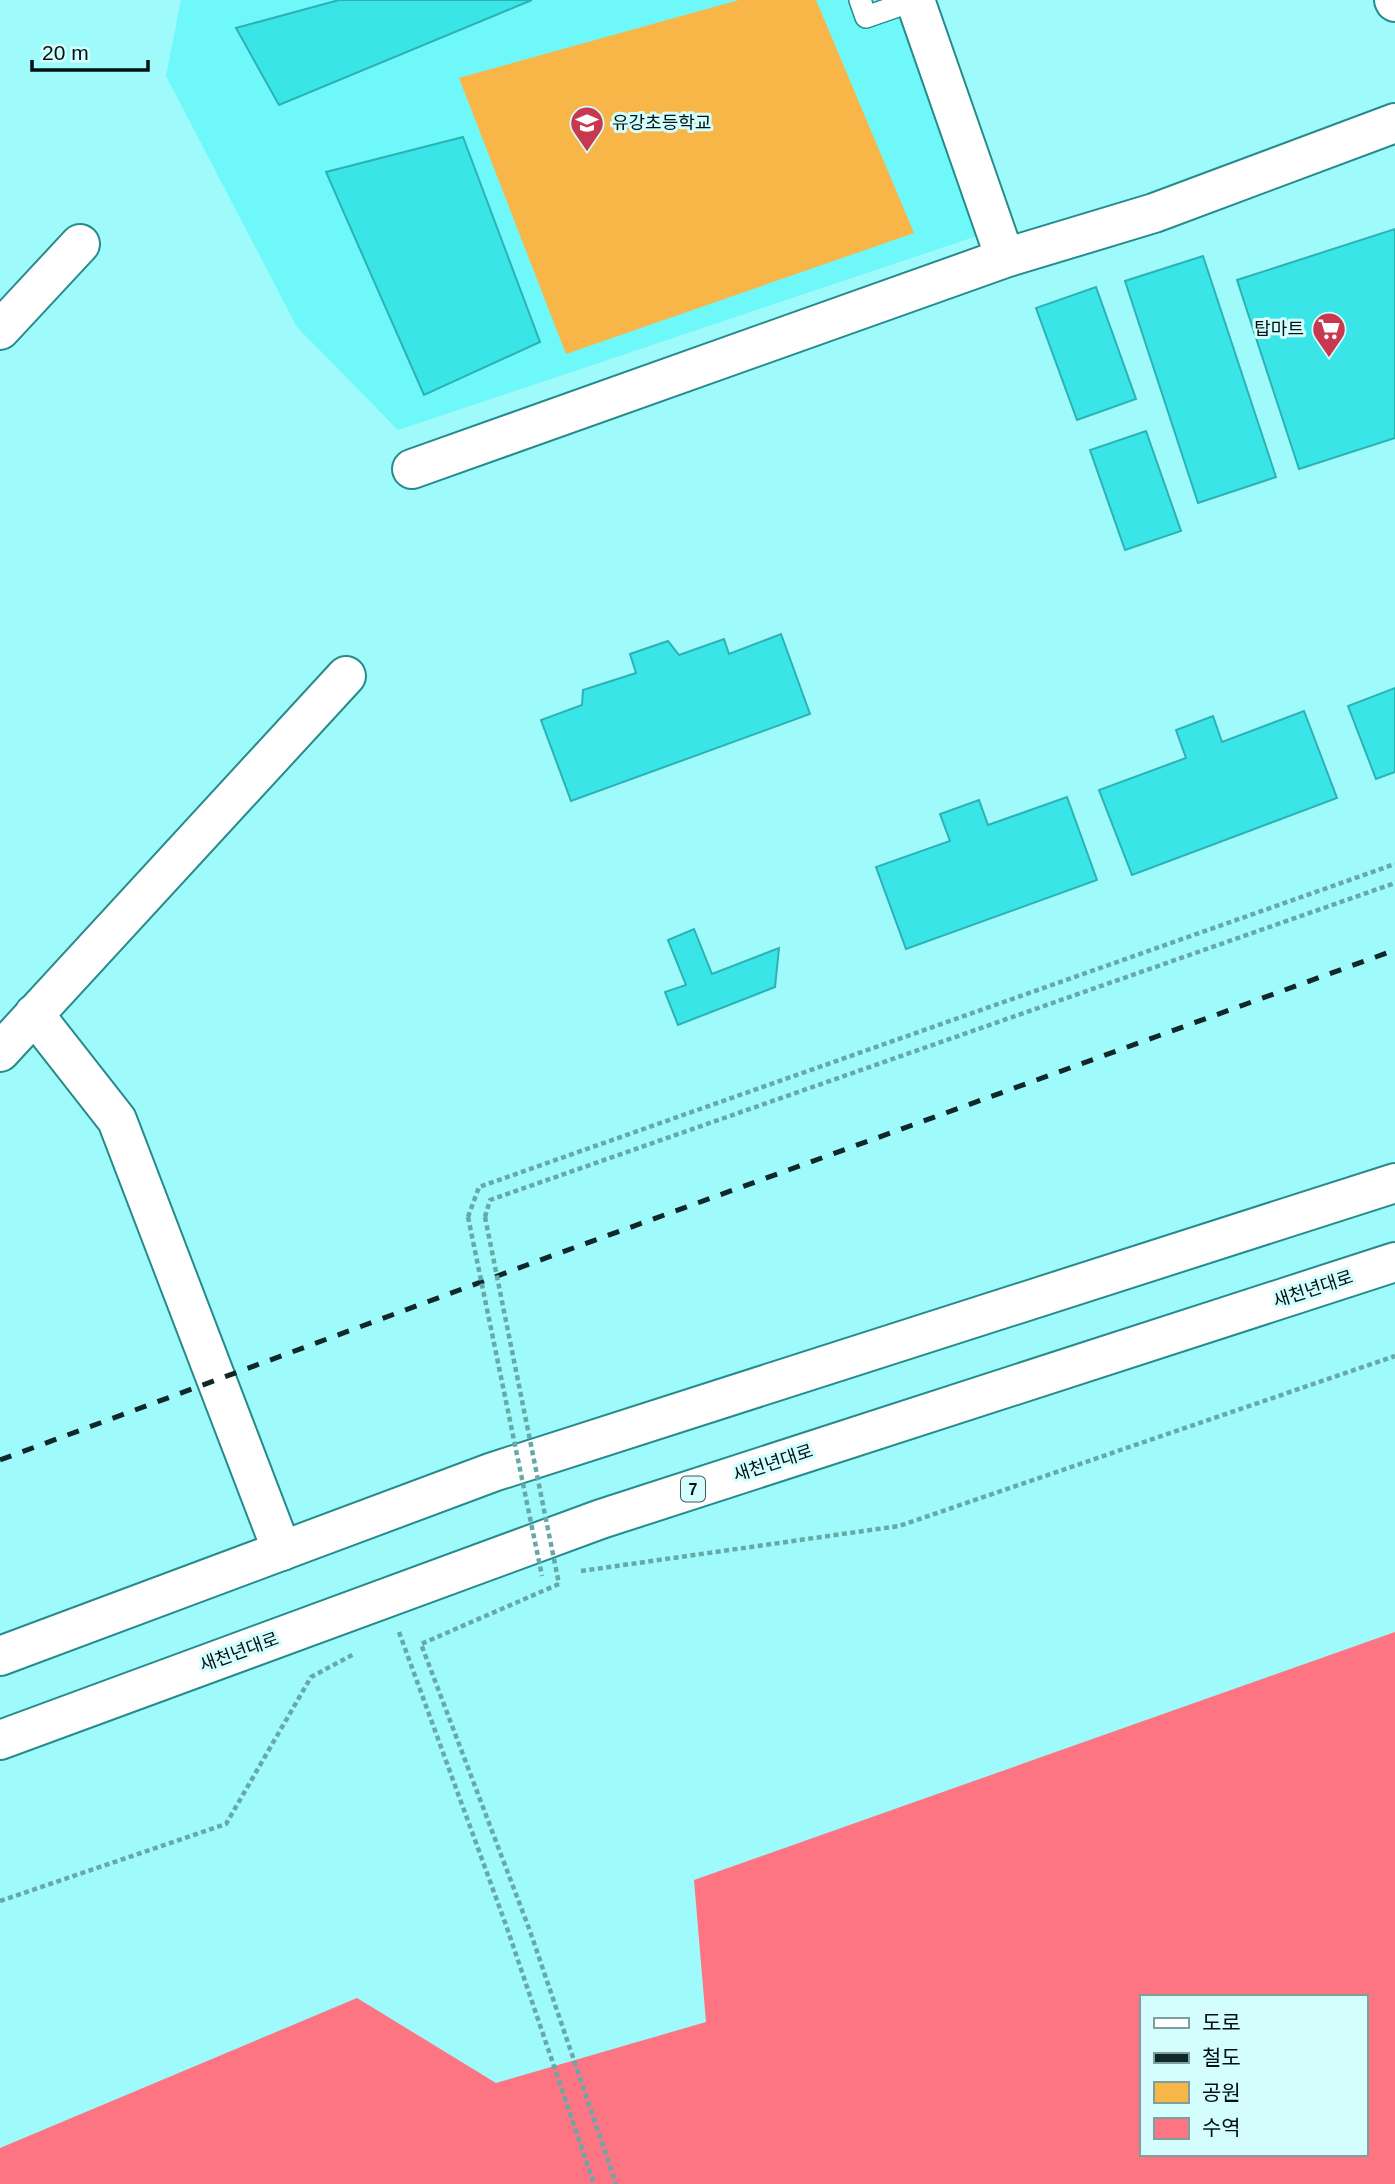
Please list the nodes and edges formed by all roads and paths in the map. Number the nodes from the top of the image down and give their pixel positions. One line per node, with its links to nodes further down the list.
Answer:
1 (860, 0): 2 (lane)
2 (915, 0): 5 (main road)
3 (1395, 123): 5 (main road)
4 (80, 244): 6 (main road)
5 (1005, 258): 7 (main road)
6 (0, 330)
7 (412, 469)
8 (346, 676): 11 (main road)
9 (1395, 864): 18 (path, bridge)
10 (1395, 883): 27 (path, bridge)
11 (34, 1014): 12 (main road); 16 (main road)
12 (0, 1052)
13 (1395, 1183): 16 (main road)
14 (1395, 1262): 24 (main road, 새천년대로 / 7)
15 (1395, 1356): 17 (path)
16 (282, 1551): 23 (main road)
17 (556, 1574)
18 (530, 1581)
19 (410, 1627): 20 (path)
20 (398, 1631): 21 (path); 26 (path)
21 (387, 1637)
22 (365, 1648): 25 (path)
23 (0, 1657)
24 (0, 1740)
25 (0, 1900)
26 (594, 2184)
27 (616, 2184)

